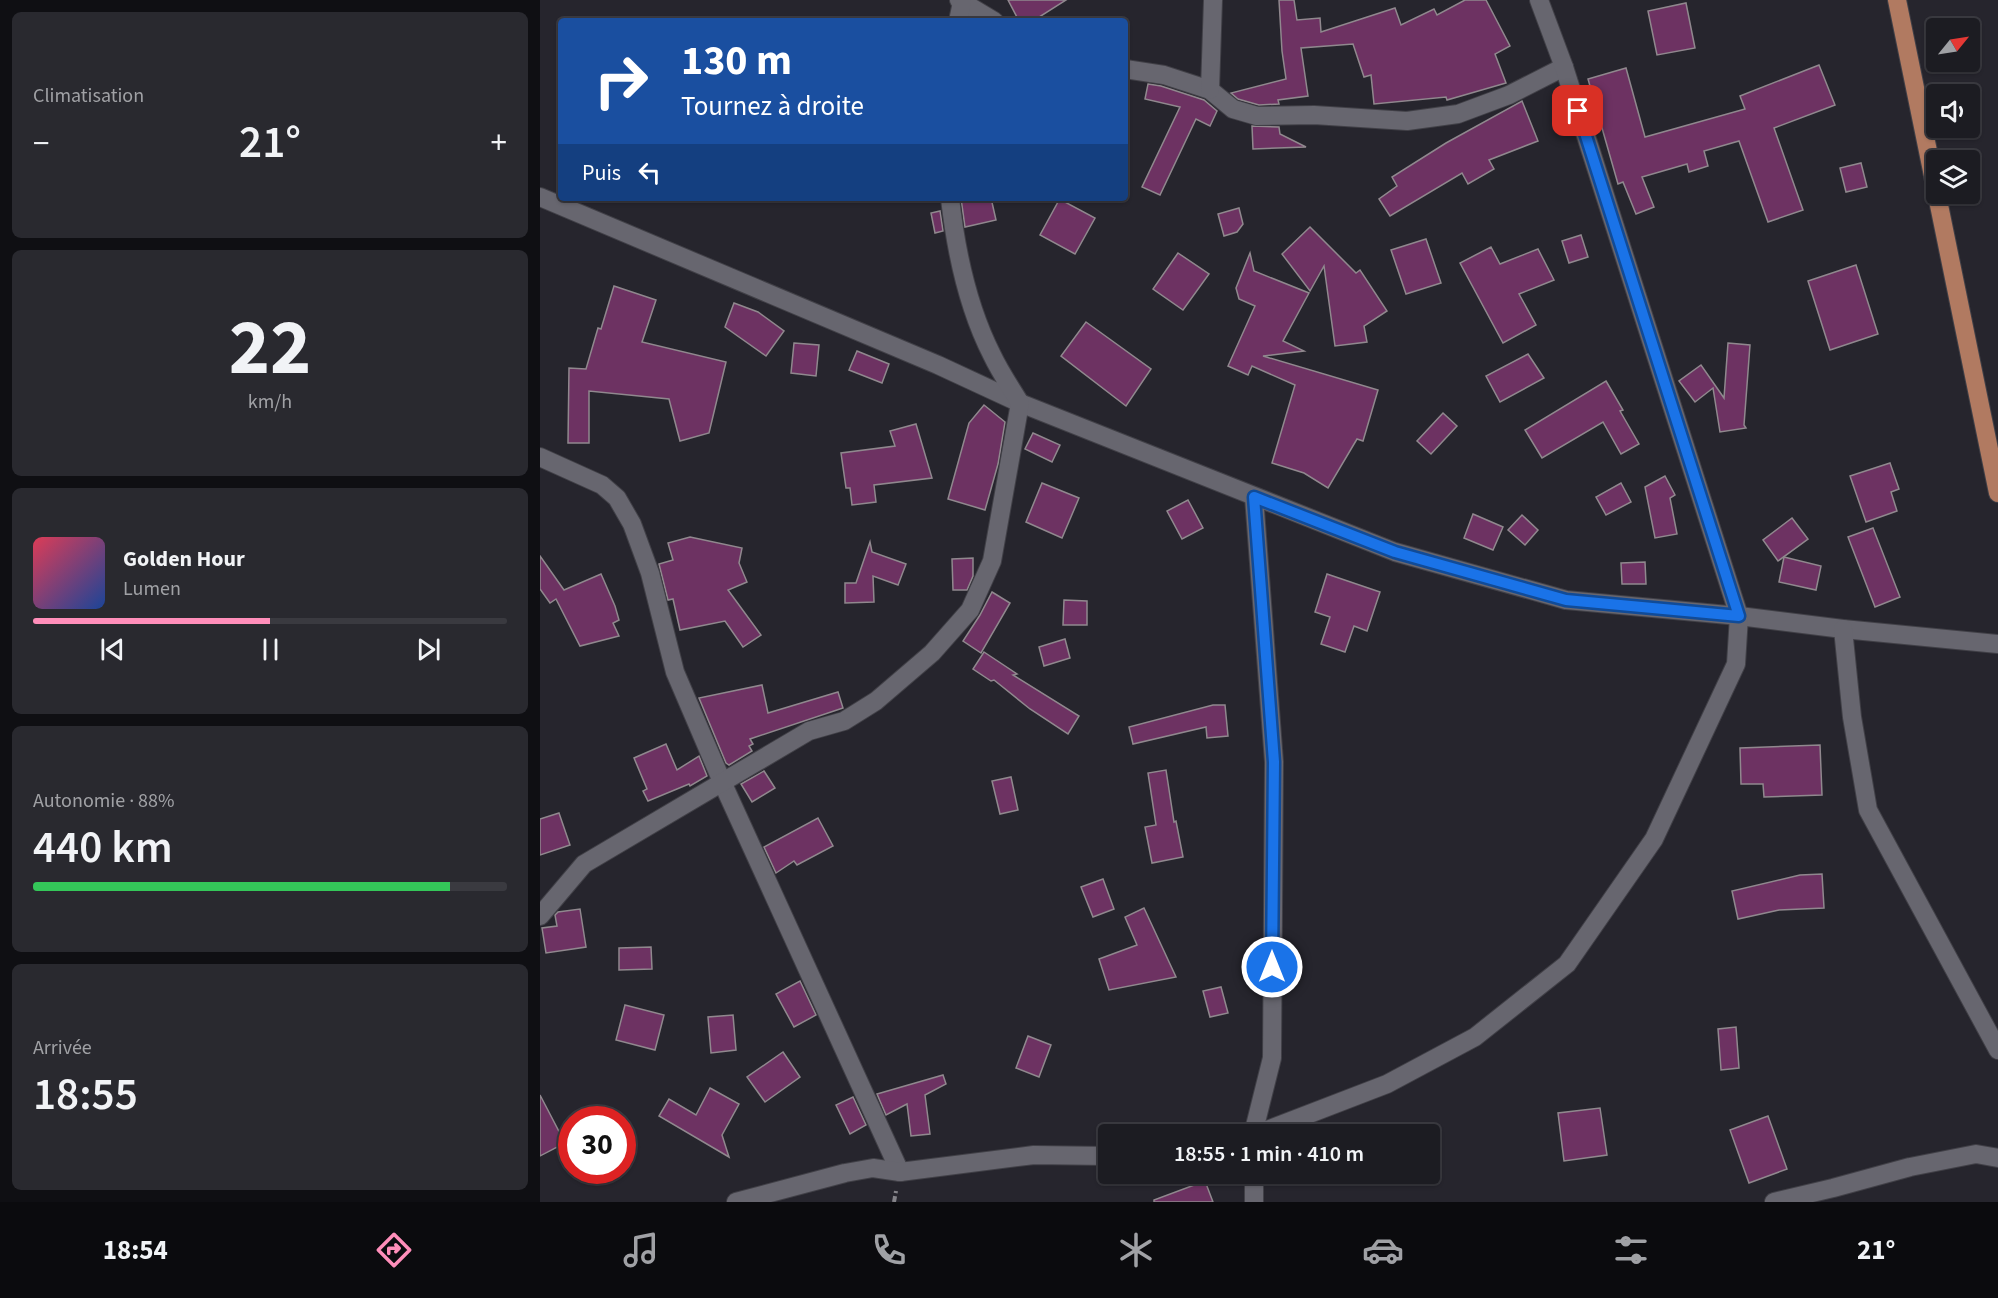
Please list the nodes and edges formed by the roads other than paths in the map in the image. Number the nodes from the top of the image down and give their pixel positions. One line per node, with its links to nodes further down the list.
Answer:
1 (1213, 0): 9 (street)
2 (1539, 0): 7 (street)
3 (1897, 0): 14 (main road)
4 (960, 1): 5 (street); 6 (street)
5 (958, 18)
6 (989, 18)
7 (1564, 67): 9 (street); 16 (street)
8 (1128, 69): 9 (street)
9 (1210, 90)
10 (540, 197): 12 (street)
11 (950, 201): 12 (street)
12 (1020, 404): 15 (street); 19 (street)
13 (540, 457): 19 (street)
14 (1998, 493)
15 (1254, 497): 16 (street); 22 (street)
16 (1739, 616): 17 (street); 23 (street)
17 (1843, 629): 18 (street); 21 (street)
18 (1998, 644)
19 (723, 784): 20 (street); 26 (street)
20 (540, 916)
21 (1998, 1050)
22 (1257, 1124)
23 (1281, 1124)
24 (1098, 1156): 26 (street)
25 (1998, 1158): 30 (street)
26 (900, 1172): 28 (street)
27 (1254, 1184): 29 (street)
28 (736, 1202)
29 (1254, 1202)
30 (1774, 1202)

